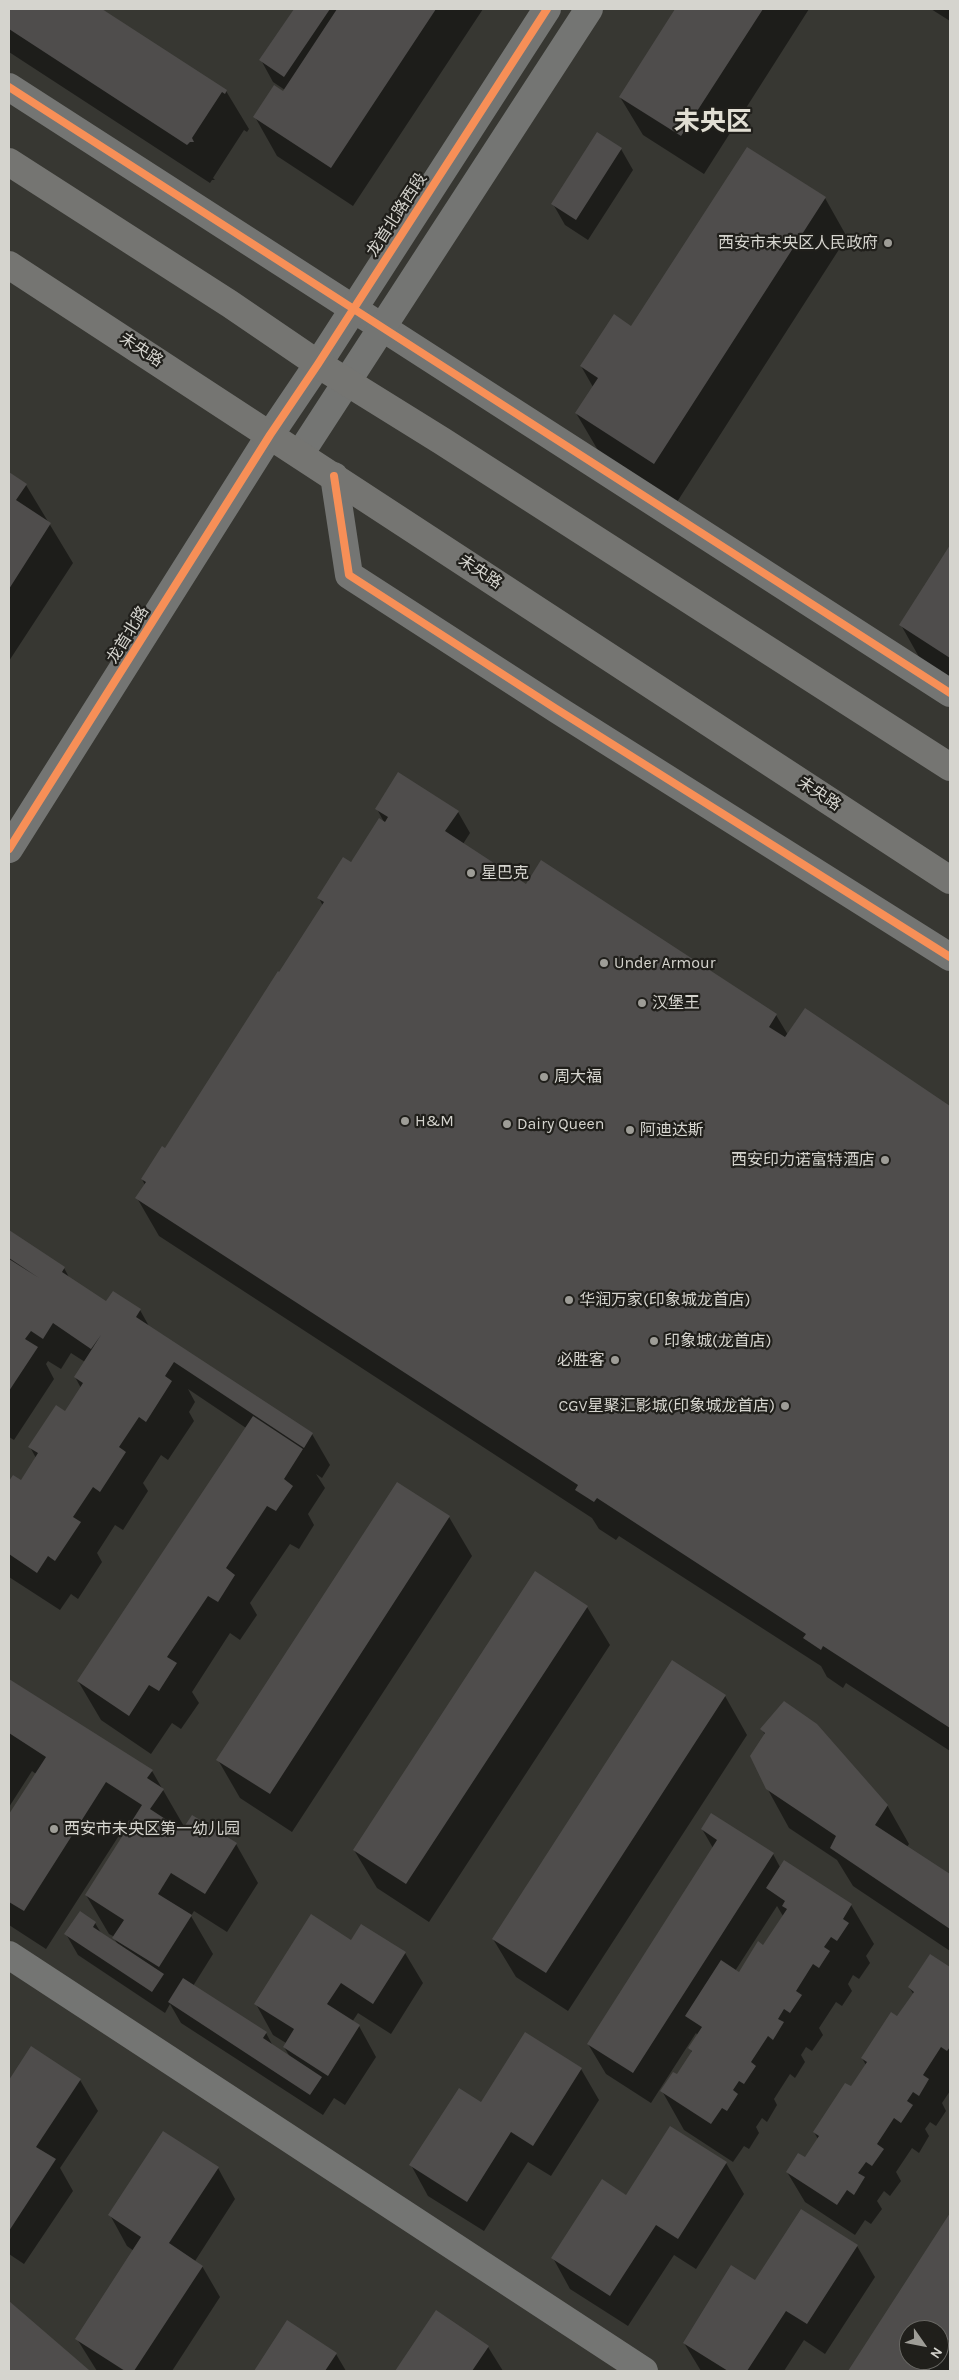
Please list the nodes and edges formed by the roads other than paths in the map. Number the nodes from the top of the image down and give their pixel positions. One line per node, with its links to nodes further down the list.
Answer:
1 (547, 9): 6 (street, 龙首北路西段)
2 (589, 9): 7 (street)
3 (9, 87): 6 (street)
4 (9, 162): 8 (main road)
5 (9, 264): 10 (main road, 未央路)
6 (353, 309): 7 (street); 8 (street, 龙首北路西段)
7 (382, 327): 9 (street); 13 (street)
8 (318, 364): 9 (main road); 10 (street, 龙首北路西段)
9 (347, 383): 11 (street); 14 (main road)
10 (270, 435): 11 (main road, 未央路); 15 (street, 龙首北路)
11 (300, 454): 12 (main road, 未央路)
12 (334, 476): 16 (main road, 未央路); 17 (street)
13 (950, 693)
14 (950, 767)
15 (9, 849)
16 (950, 880)
17 (950, 957)
18 (9, 1955): 19 (street)
19 (644, 2371)

